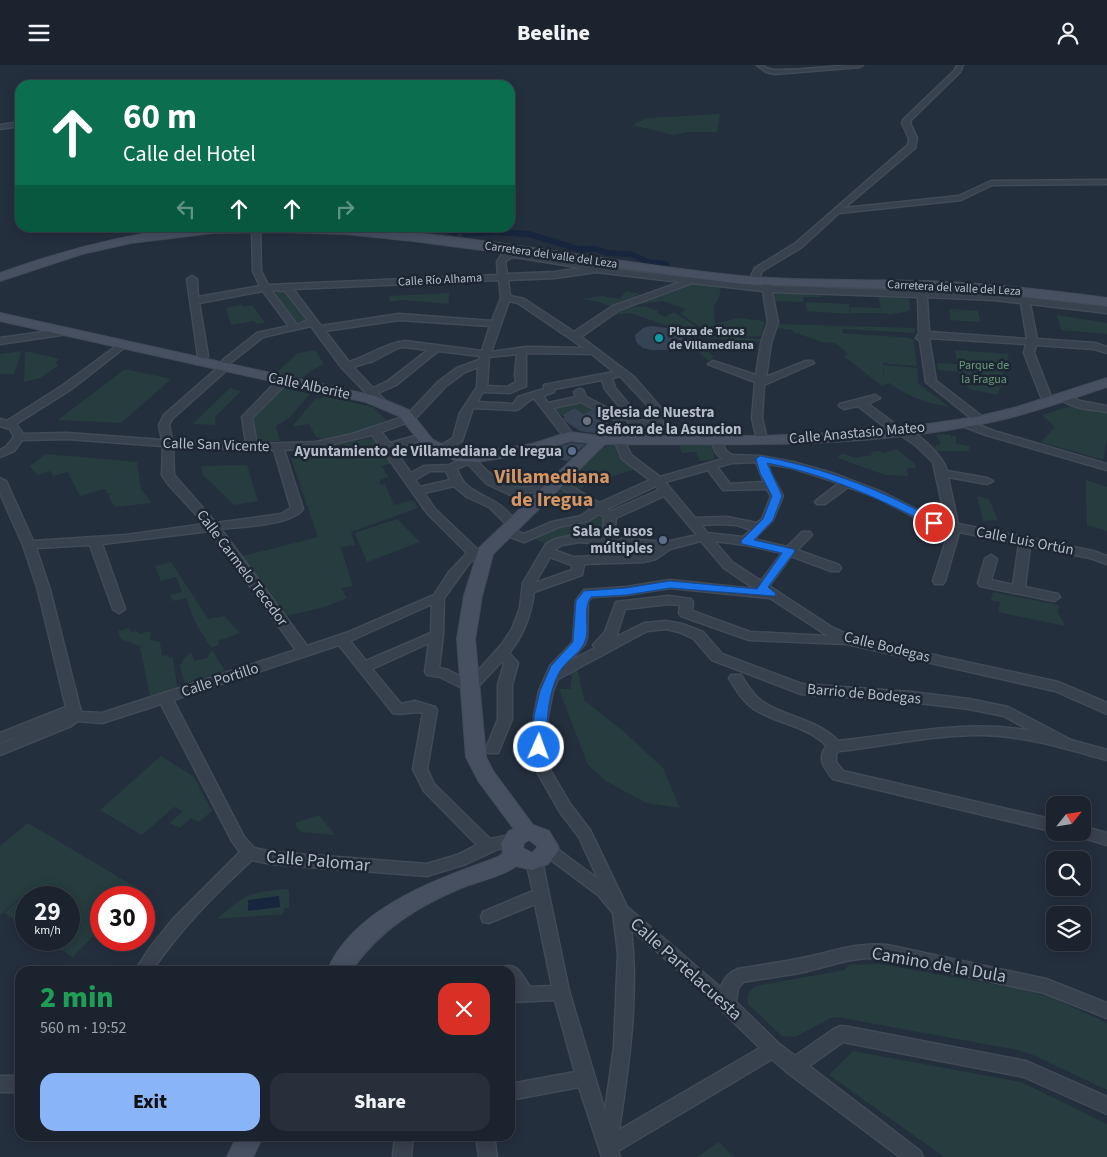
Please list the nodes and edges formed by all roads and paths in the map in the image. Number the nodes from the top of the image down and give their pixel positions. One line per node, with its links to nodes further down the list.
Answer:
1 (760, 65): 2 (street)
2 (860, 65)
3 (960, 65): 7 (street)
4 (15, 125): 5 (street)
5 (0, 127)
6 (1107, 182): 7 (street)
7 (837, 210): 16 (street)
8 (186, 232): 12 (main road, Carretera del valle del Leza)
9 (256, 232): 18 (street)
10 (367, 232): 16 (main road, Carretera del valle del Leza)
11 (607, 270): 13 (street, Calle Río Alhama); 13 (street); 15 (street)
12 (0, 277)
13 (503, 277): 17 (street, Calle Río Alhama); 20 (street)
14 (192, 279): 22 (street)
15 (690, 281): 16 (street); 30 (street)
16 (762, 284): 19 (street); 23 (main road, Carretera del valle del Leza); 47 (street)
17 (281, 287): 18 (street, Calle Río Alhama); 27 (street)
18 (268, 292): 22 (street); 27 (street)
19 (922, 294): 21 (street); 29 (street)
20 (506, 298): 26 (street); 30 (street)
21 (1025, 300): 24 (street); 32 (street)
22 (194, 301): 39 (street)
23 (1107, 302)
24 (1107, 310)
25 (0, 317): 28 (main road, Calle Alberite)
26 (495, 324): 27 (street, Calle Carmelo Tecedor); 38 (street)
27 (309, 326): 42 (street); 43 (street, Calle Carmelo Tecedor)
28 (65, 332): 31 (street); 33 (main road, Calle Alberite)
29 (924, 335): 32 (street); 66 (street)
30 (574, 337): 37 (street)
31 (0, 341)
32 (1032, 341): 35 (street); 57 (street)
33 (122, 345): 39 (main road, Calle Alberite); 67 (street)
34 (436, 348): 38 (street); 42 (street); 52 (street)
35 (1107, 349)
36 (521, 351): 37 (street); 38 (street); 51 (street)
37 (593, 351): 44 (street)
38 (484, 358): 50 (street); 65 (street)
39 (198, 362): 43 (main road, Calle Alberite)
40 (809, 363): 47 (street)
41 (713, 364): 47 (street)
42 (346, 366): 52 (street)
43 (224, 367): 46 (main road, Calle Alberite); 78 (street, Calle Carmelo Tecedor)
44 (623, 373): 45 (street); 70 (street)
45 (606, 376): 49 (street); 64 (street)
46 (283, 381): 58 (main road, Calle Alberite); 79 (street)
47 (760, 382): 76 (street)
48 (1107, 382): 57 (main road, Calle Anastasio Mateo)
49 (574, 384): 53 (street); 56 (street)
50 (482, 389): 51 (street); 60 (street)
51 (510, 390): 55 (street)
52 (371, 392): 58 (street)
53 (537, 395): 55 (street); 61 (street)
54 (875, 398): 59 (street)
55 (522, 399): 60 (street)
56 (582, 399): 61 (street); 64 (street)
57 (1056, 400): 63 (street); 66 (main road, Calle Anastasio Mateo)
58 (383, 403): 65 (main road, Calle Alberite)
59 (860, 403): 62 (street); 69 (street)
60 (471, 405): 82 (street)
61 (548, 406): 73 (street)
62 (844, 406)
63 (1107, 409)
64 (631, 413): 70 (street)
65 (410, 418): 68 (street, Calle San Vicente); 72 (main road, Calle Alberite)
66 (973, 421): 69 (main road, Calle Anastasio Mateo); 88 (street)
67 (4, 423): 71 (street)
68 (374, 430): 80 (street, Calle San Vicente); 81 (street)
69 (899, 431): 76 (main road, Calle Anastasio Mateo); 90 (street)
70 (657, 432): 75 (main road, Calle Anastasio Mateo); 77 (main road, Calle Anastasio Mateo)
71 (19, 437): 78 (street, Calle San Vicente); 83 (street)
72 (422, 437): 81 (street); 82 (main road, Calle Alberite)
73 (569, 437): 74 (main road, Calle Alberite); 84 (main road, Calle Alberite)
74 (601, 440): 75 (main road, Calle Anastasio Mateo); 96 (main road)
75 (619, 440): 98 (street, Calle Bodegas)
76 (762, 440): 77 (main road, Calle Anastasio Mateo)
77 (717, 441): 85 (street)
78 (168, 445): 79 (street, Calle San Vicente); 105 (street, Calle Carmelo Tecedor)
79 (252, 447): 80 (street, Calle San Vicente)
80 (278, 447): 105 (street)
81 (388, 447): 91 (street)
82 (441, 450): 84 (main road, Calle Alberite)
83 (0, 455)
84 (473, 459): 89 (street); 99 (street)
85 (739, 459): 86 (street, Calle Luis Ortún); 87 (street, Calle Luis Ortún)
86 (760, 459): 95 (street, Calle Luis Ortún); 97 (street)
87 (711, 467): 97 (street); 98 (street, Calle Luis Ortún)
88 (1107, 467)
89 (451, 468): 91 (street); 94 (street)
90 (942, 473): 93 (street); 107 (street)
91 (410, 478): 100 (street)
92 (0, 481): 116 (street)
93 (987, 481)
94 (457, 482): 100 (street); 106 (street)
95 (847, 482): 101 (street); 107 (street, Calle Luis Ortún)
96 (557, 484): 99 (street); 102 (main road); 103 (street)
97 (772, 485): 108 (street)
98 (662, 486): 103 (street, Calle Luis Ortún); 104 (street, Calle Bodegas)
99 (509, 489): 102 (street)
100 (417, 491): 120 (street)
101 (821, 502)
102 (533, 507): 106 (main road)
103 (605, 513): 111 (street, Calle Luis Ortún); 113 (street)
104 (694, 522): 108 (street); 110 (street, Calle Bodegas)
105 (213, 527): 112 (street); 135 (street, Calle Carmelo Tecedor)
106 (509, 527): 111 (street); 120 (main road)
107 (953, 527): 115 (street, Calle Luis Ortún); 125 (street)
108 (758, 529): 114 (street)
109 (806, 535): 119 (street)
110 (706, 536): 114 (street); 117 (street); 128 (street, Calle Bodegas)
111 (524, 538): 118 (street)
112 (95, 541): 116 (street); 131 (street)
113 (608, 541): 117 (street); 118 (street)
114 (746, 541): 119 (street)
115 (1025, 541): 122 (street, Calle Luis Ortún); 127 (street)
116 (29, 545): 144 (street)
117 (666, 546): 123 (street)
118 (549, 549): 123 (street); 126 (street)
119 (789, 551): 124 (street); 128 (street)
120 (480, 553): 130 (street); 140 (main road)
121 (991, 559): 127 (street)
122 (1107, 560)
123 (578, 561): 126 (street)
124 (835, 568)
125 (939, 581)
126 (528, 590): 136 (street)
127 (1018, 590): 129 (street)
128 (766, 591): 134 (street, Calle Bodegas); 139 (street)
129 (1054, 597)
130 (438, 598): 132 (street); 133 (street, Calle Portillo)
131 (119, 609)
132 (437, 635): 138 (street); 140 (street)
133 (341, 639): 135 (street, Calle Portillo); 138 (street)
134 (853, 642): 137 (street, Barrio de Bodegas); 143 (street, Calle Bodegas)
135 (305, 652): 142 (street, Calle Portillo)
136 (497, 653): 140 (street); 149 (street)
137 (586, 657): 139 (street, Barrio de Bodegas); 146 (street, Barrio de Bodegas)
138 (364, 667): 154 (street)
139 (552, 676): 158 (street)
140 (480, 678): 155 (main road)
141 (736, 678): 147 (street)
142 (165, 698): 144 (street, Calle Portillo); 156 (street)
143 (1107, 709)
144 (74, 713): 145 (street, Calle Portillo); 148 (street)
145 (0, 738)
146 (1067, 744): 147 (street); 150 (street)
147 (835, 746): 151 (street)
148 (0, 749)
149 (493, 749)
150 (1107, 755)
151 (1046, 824)
152 (1091, 835): 153 (street)
153 (1107, 839)
154 (488, 847): 155 (street, Calle Palomar); 156 (street, Calle Palomar)
155 (527, 848): 157 (street); 158 (street); 161 (main road)
156 (249, 853): 160 (street, Calle Palomar)
157 (542, 894): 159 (street); 162 (street)
158 (620, 911): 164 (street, Calle Partelacuesta); 176 (street, Calle Partelacuesta)
159 (489, 917)
160 (145, 966)
161 (342, 966)
162 (561, 991): 163 (street); 168 (street)
163 (517, 994)
164 (727, 1004): 165 (street, Camino de la Dula); 166 (street, Calle Partelacuesta)
165 (1107, 1011)
166 (773, 1049): 167 (street, Calle Partelacuesta); 176 (street)
167 (794, 1067): 172 (street); 180 (street, Calle Partelacuesta)
168 (585, 1078): 171 (street); 176 (street)
169 (0, 1084): 170 (street)
170 (15, 1084)
171 (515, 1091)
172 (1107, 1106)
173 (247, 1141): 177 (main road)
174 (404, 1141): 178 (street)
175 (486, 1141): 179 (street)
176 (610, 1152)
177 (240, 1157)
178 (402, 1157)
179 (488, 1157)
180 (914, 1157)

